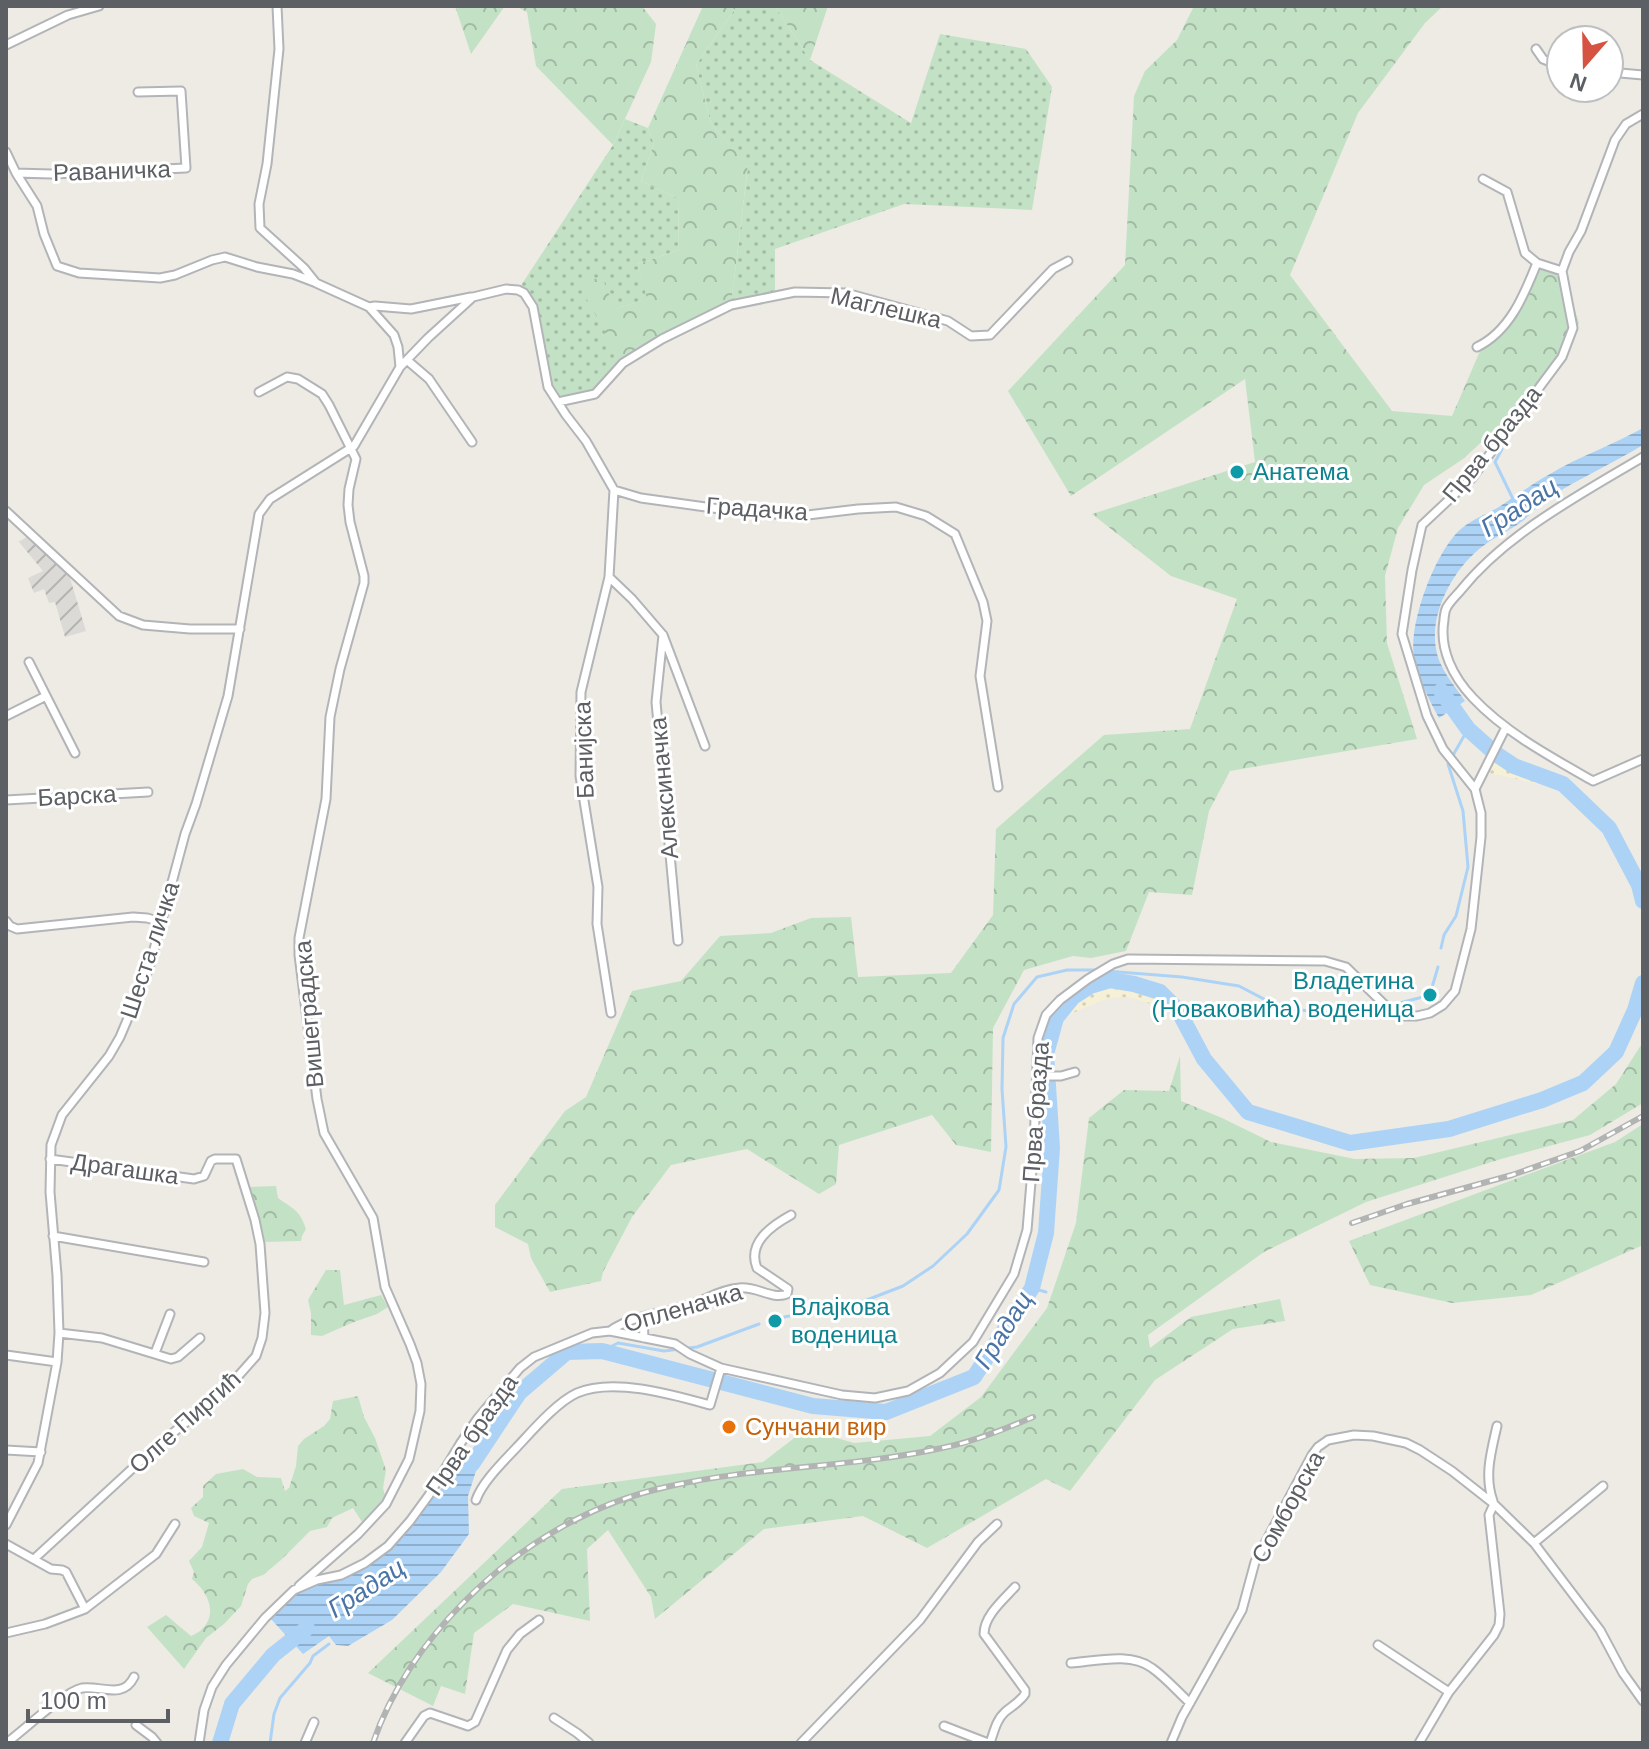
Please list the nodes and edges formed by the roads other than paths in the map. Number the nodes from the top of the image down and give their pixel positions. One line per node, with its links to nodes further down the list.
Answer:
1 (99, 6): 3 (street)
2 (277, 6): 14 (street)
3 (6, 45)
4 (1536, 49): 5 (street)
5 (1545, 60)
6 (138, 92): 9 (street, Раваничка)
7 (1643, 114): 13 (street)
8 (6, 152): 9 (street)
9 (16, 173): 14 (street)
10 (1483, 179): 12 (street)
11 (1068, 261): 21 (street, Маглешка)
12 (1537, 263): 13 (street); 17 (street)
13 (1562, 271): 38 (street, Прва бразда)
14 (316, 283): 16 (street)
15 (473, 297): 16 (street); 18 (street); 21 (street)
16 (369, 307): 19 (street)
17 (1477, 347)
18 (408, 361): 19 (street); 22 (street)
19 (400, 367): 23 (street)
20 (259, 392): 23 (street)
21 (558, 402): 25 (street)
22 (472, 442)
23 (350, 448): 28 (street, Шеста личка); 75 (street, Вишеградска)
24 (1643, 457): 33 (street)
25 (614, 490): 27 (street, Банијска); 37 (street, Градачка)
26 (6, 511): 28 (street)
27 (609, 577): 29 (street); 44 (street, Банијска)
28 (240, 629): 42 (street, Шеста личка)
29 (663, 635): 34 (street); 43 (street, Алексиначка)
30 (29, 662): 31 (street)
31 (46, 696): 32 (street); 35 (street)
32 (6, 716)
33 (1505, 730): 36 (street); 38 (street)
34 (705, 746)
35 (75, 753)
36 (1643, 759)
37 (998, 787)
38 (1475, 789): 46 (street, Прва бразда)
39 (148, 792): 40 (street, Барска)
40 (6, 800)
41 (6, 921): 42 (street)
42 (162, 922): 47 (street, Шеста личка)
43 (678, 941)
44 (611, 1013)
45 (1075, 1072): 46 (street)
46 (1037, 1076): 61 (street, Прва бразда)
47 (50, 1159): 48 (street, Драгашка); 50 (street, Шеста личка)
48 (236, 1159): 73 (street, Олге Пиргић)
49 (791, 1215): 53 (street, Опленачка)
50 (53, 1236): 51 (street); 55 (street, Шеста личка)
51 (204, 1262)
52 (170, 1314): 58 (street)
53 (643, 1317): 54 (street, Опленачка); 57 (street)
54 (610, 1331): 57 (street, Прва бразда); 75 (street, Прва бразда)
55 (59, 1333): 58 (street); 60 (street, Шеста личка)
56 (200, 1338): 58 (street)
57 (644, 1338): 61 (street, Прва бразда)
58 (155, 1353)
59 (6, 1355): 60 (street)
60 (57, 1362): 64 (street, Шеста личка)
61 (720, 1371): 66 (street)
62 (1497, 1426): 67 (street)
63 (6, 1450): 64 (street)
64 (41, 1452): 70 (street, Шеста личка)
65 (1603, 1486): 71 (street)
66 (476, 1500)
67 (1494, 1504): 71 (street, Сомборска); 82 (street); 84 (street, Сомборска)
68 (175, 1524): 76 (street)
69 (997, 1524): 95 (street)
70 (6, 1525)
71 (1534, 1543): 83 (street, Сомборска)
72 (6, 1544): 73 (street)
73 (34, 1559): 76 (street)
74 (1015, 1587): 96 (street)
75 (294, 1590): 91 (street, Прва бразда)
76 (85, 1609): 78 (street)
77 (539, 1620): 93 (street)
78 (6, 1633)
79 (1378, 1645): 82 (street)
80 (1071, 1663): 84 (street)
81 (134, 1677): 89 (street)
82 (1449, 1692): 98 (street)
83 (1643, 1701)
84 (1190, 1703): 97 (street, Сомборска)
85 (554, 1718): 94 (street)
86 (314, 1722): 92 (street)
87 (136, 1725): 90 (street)
88 (944, 1726): 96 (street)
89 (8, 1740)
90 (157, 1743)
91 (199, 1743)
92 (305, 1743)
93 (405, 1743)
94 (589, 1743)
95 (801, 1743)
96 (989, 1743)
97 (1171, 1743)
98 (1419, 1743)

